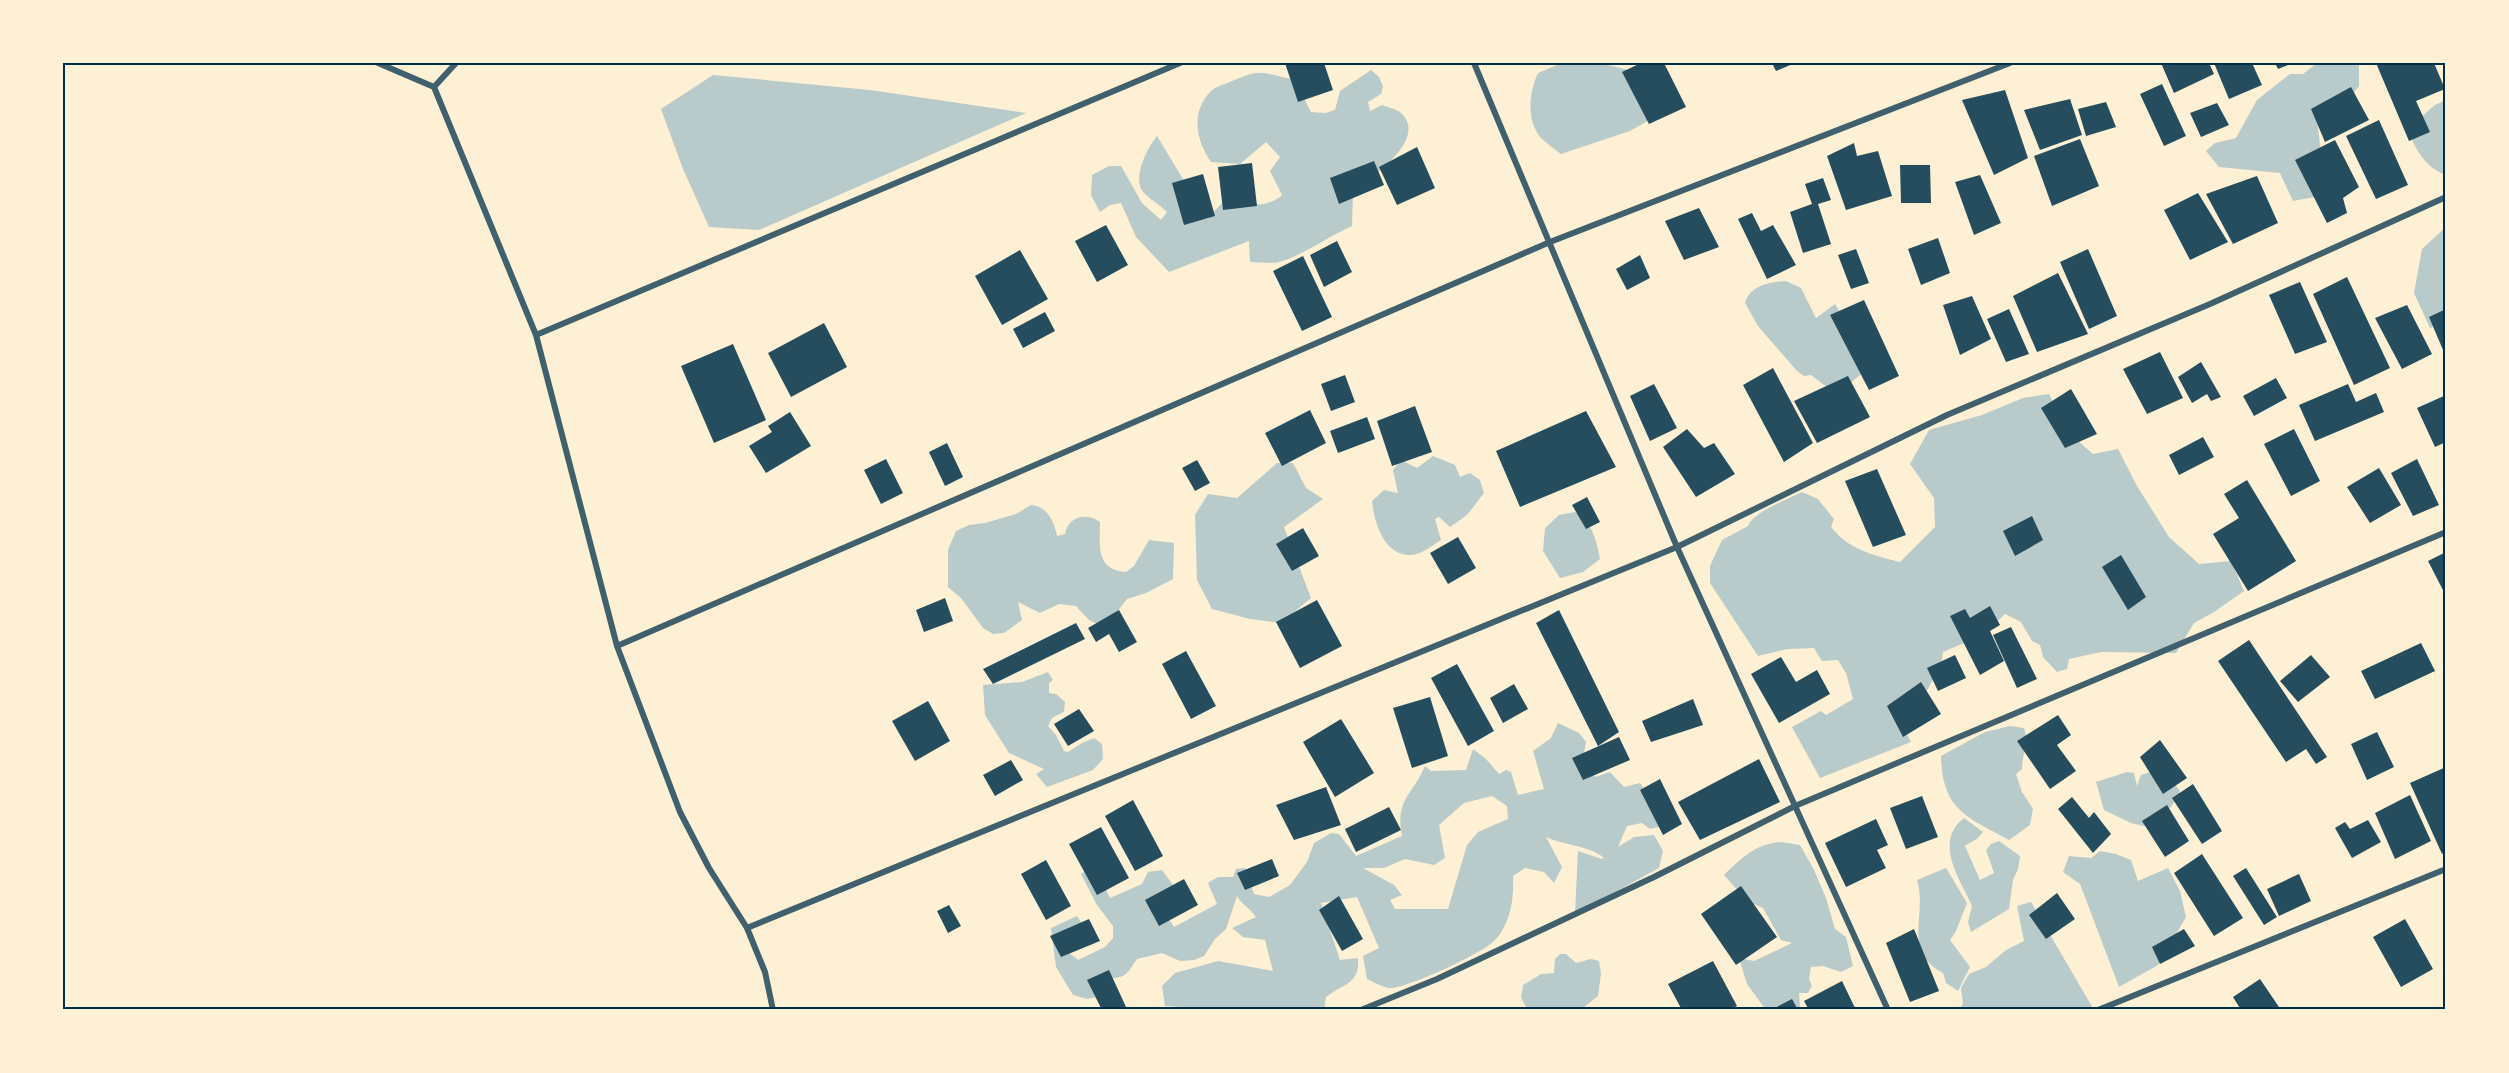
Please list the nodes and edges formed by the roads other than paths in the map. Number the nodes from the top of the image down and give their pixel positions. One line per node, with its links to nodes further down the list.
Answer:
1 (378, 63): 6 (street)
2 (456, 63): 6 (street)
3 (1180, 63): 9 (street)
4 (1474, 63): 8 (street)
5 (2010, 63): 8 (street)
6 (434, 87): 9 (street)
7 (2446, 197): 11 (street)
8 (1550, 242): 11 (street); 12 (street)
9 (536, 335): 12 (street)
10 (2446, 532): 13 (street)
11 (1677, 547): 13 (street); 15 (street)
12 (617, 646): 15 (street)
13 (1795, 806): 17 (street); 18 (street)
14 (2446, 869): 19 (street)
15 (747, 928): 16 (street)
16 (773, 1010)
17 (1361, 1010)
18 (1888, 1010)
19 (2098, 1010)

